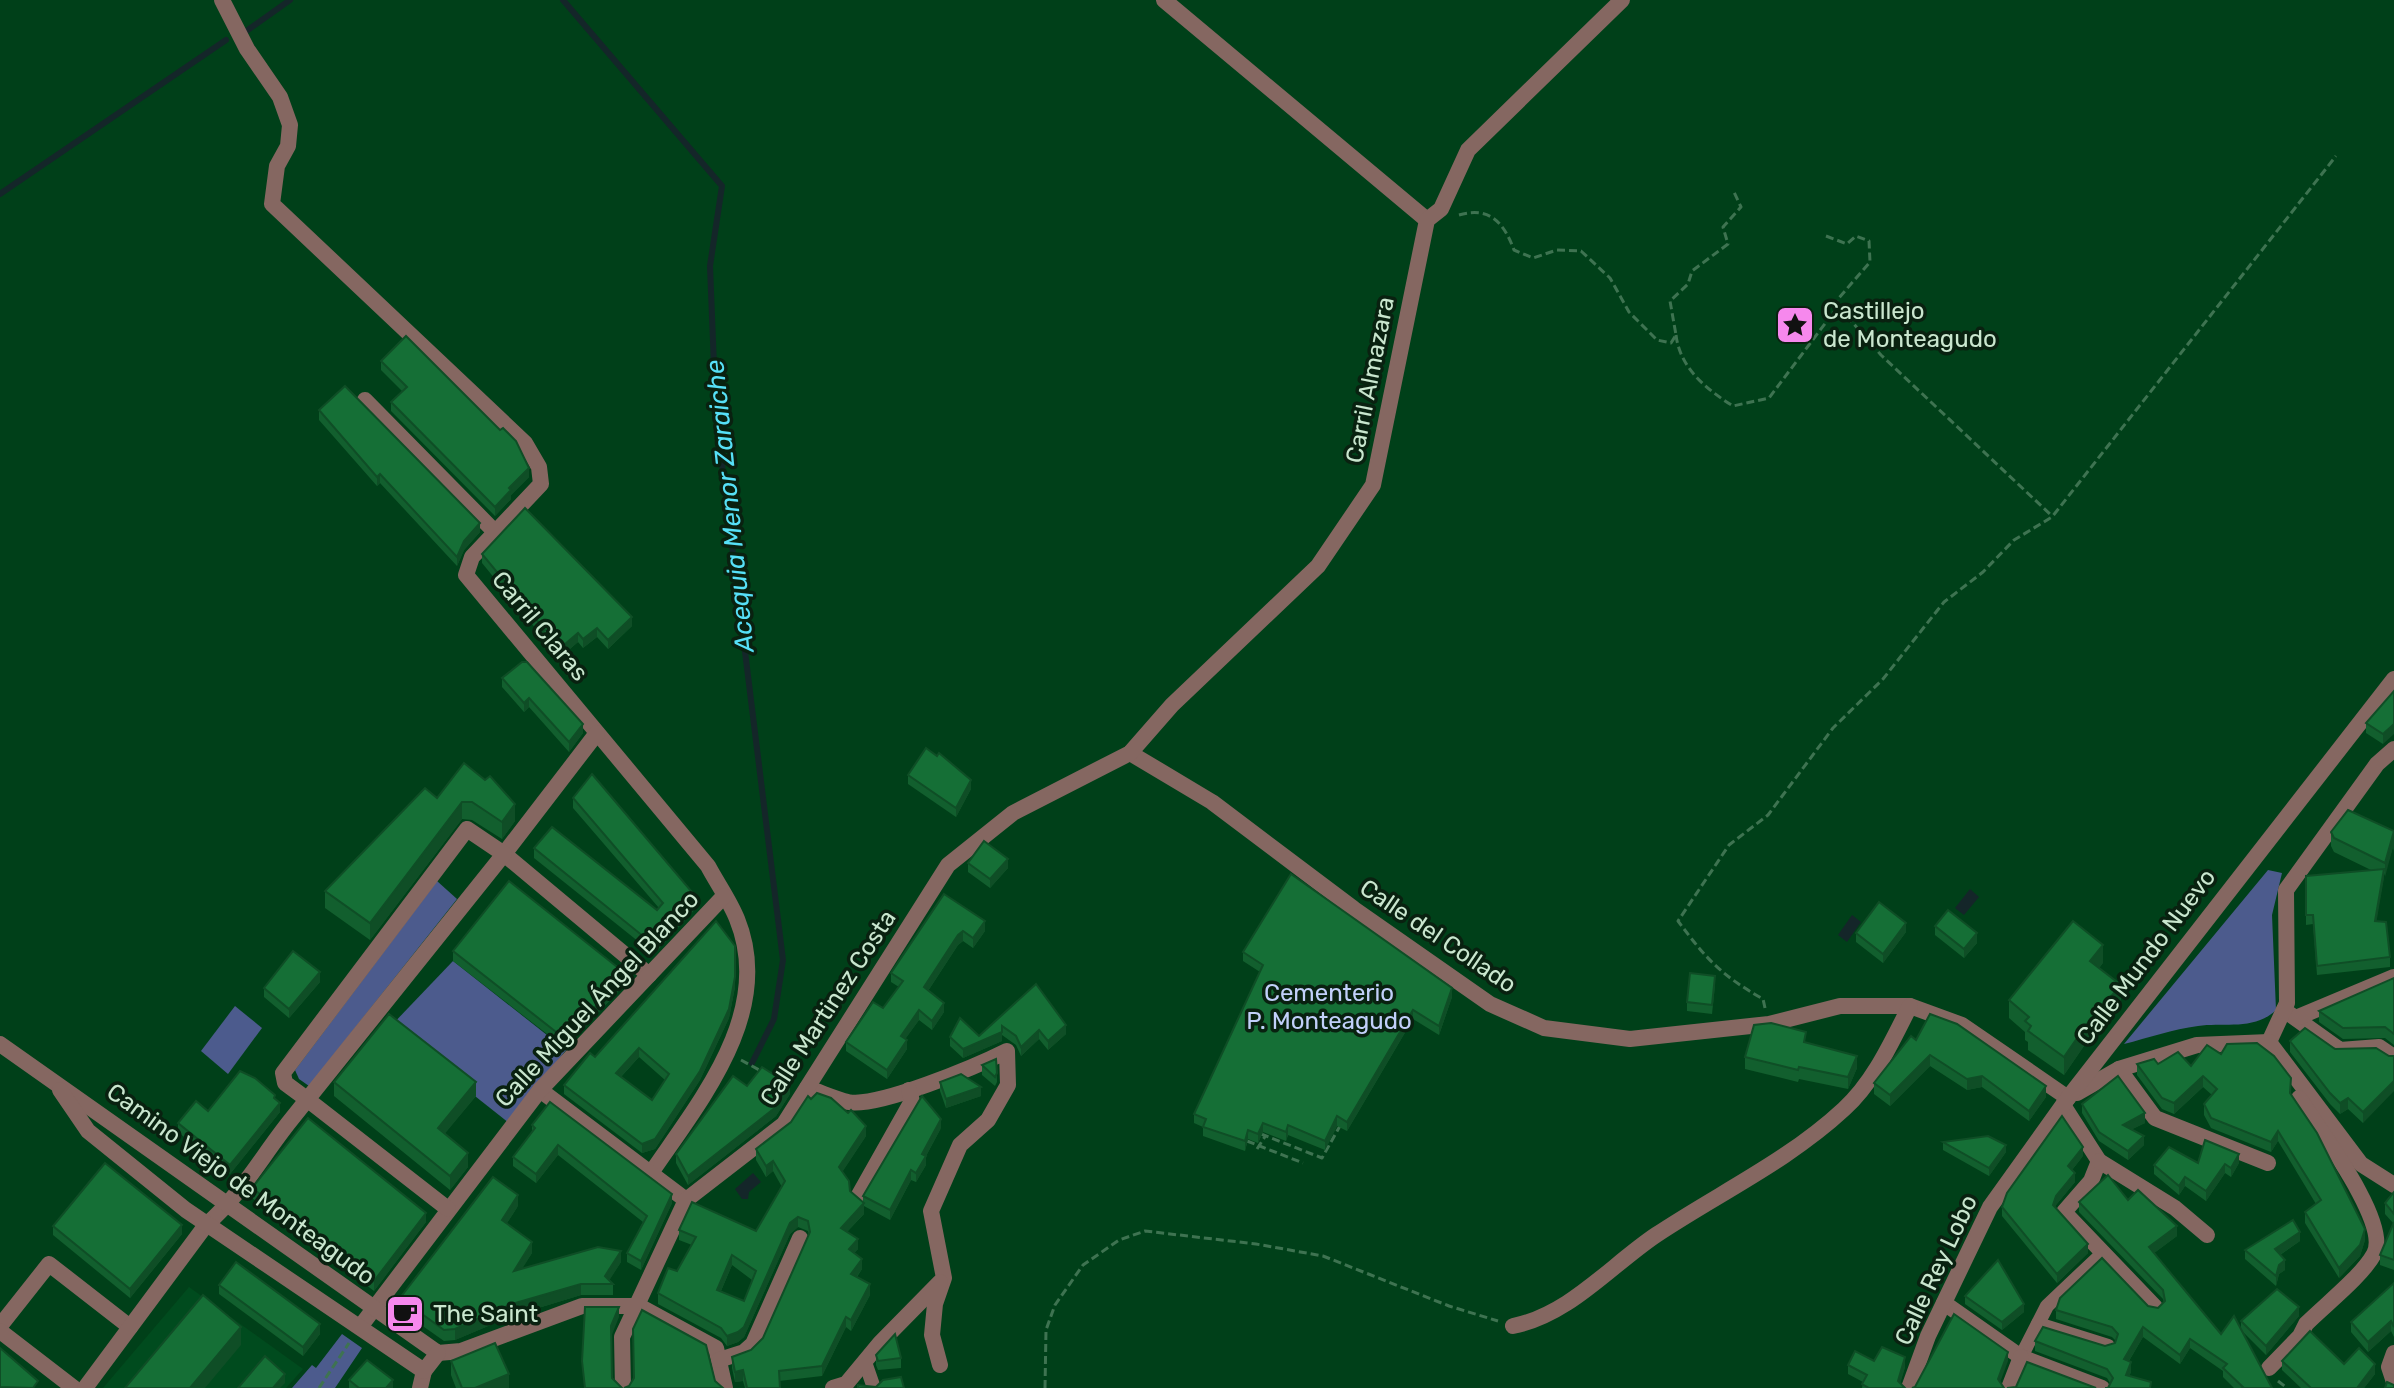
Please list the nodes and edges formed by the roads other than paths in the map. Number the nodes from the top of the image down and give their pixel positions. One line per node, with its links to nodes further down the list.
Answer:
1 (222, 0): 6 (street, Carril Claras)
2 (1164, 0): 4 (street)
3 (1622, 0): 4 (street)
4 (1427, 220): 10 (street, Carril Almazara)
5 (365, 400): 6 (street)
6 (495, 532): 8 (street, Carril Claras)
7 (2394, 679): 27 (street, Calle Mundo Nuevo)
8 (597, 733): 11 (street); 12 (street, Carril Claras)
9 (2394, 749): 16 (street)
10 (1130, 753): 15 (street, Calle del Collado); 23 (street, Calle Martinez Costa)
11 (504, 854): 13 (street); 26 (street); 26 (street)
12 (724, 896): 13 (street, Calle Miguel Ángel Blanco); 32 (street, Carril Claras)
13 (649, 975): 24 (street, Calle Miguel Ángel Blanco)
14 (2394, 977): 16 (street)
15 (1910, 1006): 27 (street, Calle del Collado); 48 (street)
16 (2290, 1014): 17 (street); 19 (street)
17 (2269, 1042): 20 (street, Calle Mundo Nuevo); 21 (street)
18 (0, 1044): 22 (street, Camino Viejo de Monteagudo)
19 (2394, 1057)
20 (2119, 1069): 27 (street, Calle Mundo Nuevo); 31 (street)
21 (2296, 1078): 33 (street); 59 (street)
22 (55, 1082): 28 (street, Camino Viejo de Monteagudo); 29 (street, Camino Viejo de Monteagudo)
23 (807, 1088): 25 (street); 35 (street, Calle Martinez Costa)
24 (540, 1090): 32 (street); 37 (street, Calle Miguel Ángel Blanco)
25 (909, 1090): 34 (street); 42 (street)
26 (308, 1100): 36 (street); 37 (street)
27 (2066, 1102): 30 (street); 43 (street, Calle Rey Lobo)
28 (99, 1111): 29 (street); 36 (street, Camino Viejo de Monteagudo)
29 (86, 1125): 38 (street, Camino Viejo de Monteagudo)
30 (2099, 1161): 39 (street); 41 (street)
31 (2268, 1163)
32 (651, 1173): 35 (street)
33 (2394, 1185)
34 (859, 1195)
35 (686, 1200): 44 (street, Calle Martinez Costa)
36 (230, 1205): 38 (street); 46 (street, Camino Viejo de Monteagudo)
37 (448, 1209): 46 (street, Calle Miguel Ángel Blanco)
38 (206, 1225): 49 (street); 50 (street, Camino Viejo de Monteagudo)
39 (2207, 1235)
40 (800, 1238): 56 (street)
41 (2102, 1254): 45 (street); 47 (street)
42 (944, 1278): 57 (street); 58 (street)
43 (1944, 1303): 55 (street); 68 (street, Calle Rey Lobo)
44 (639, 1306): 53 (street); 56 (street); 65 (street, Calle Martinez Costa)
45 (2155, 1307)
46 (373, 1309): 50 (street, Calle Miguel Ángel Blanco); 53 (street, Camino Viejo de Monteagudo)
47 (2038, 1324): 52 (street); 55 (street)
48 (1513, 1326)
49 (130, 1327): 51 (street); 64 (street)
50 (360, 1327): 60 (street, Camino Viejo de Monteagudo)
51 (0, 1328): 63 (street)
52 (2108, 1346)
53 (438, 1353): 60 (street, Camino Viejo de Monteagudo)
54 (2394, 1353): 61 (street)
55 (2021, 1357): 69 (street); 70 (street)
56 (719, 1360): 66 (street)
57 (865, 1362): 62 (street); 67 (street)
58 (940, 1365)
59 (2269, 1368)
60 (422, 1380)
61 (2394, 1382)
62 (840, 1387)
63 (74, 1388)
64 (85, 1388)
65 (623, 1388)
66 (725, 1388)
67 (874, 1388)
68 (1909, 1388)
69 (2009, 1388)
70 (2102, 1388)

